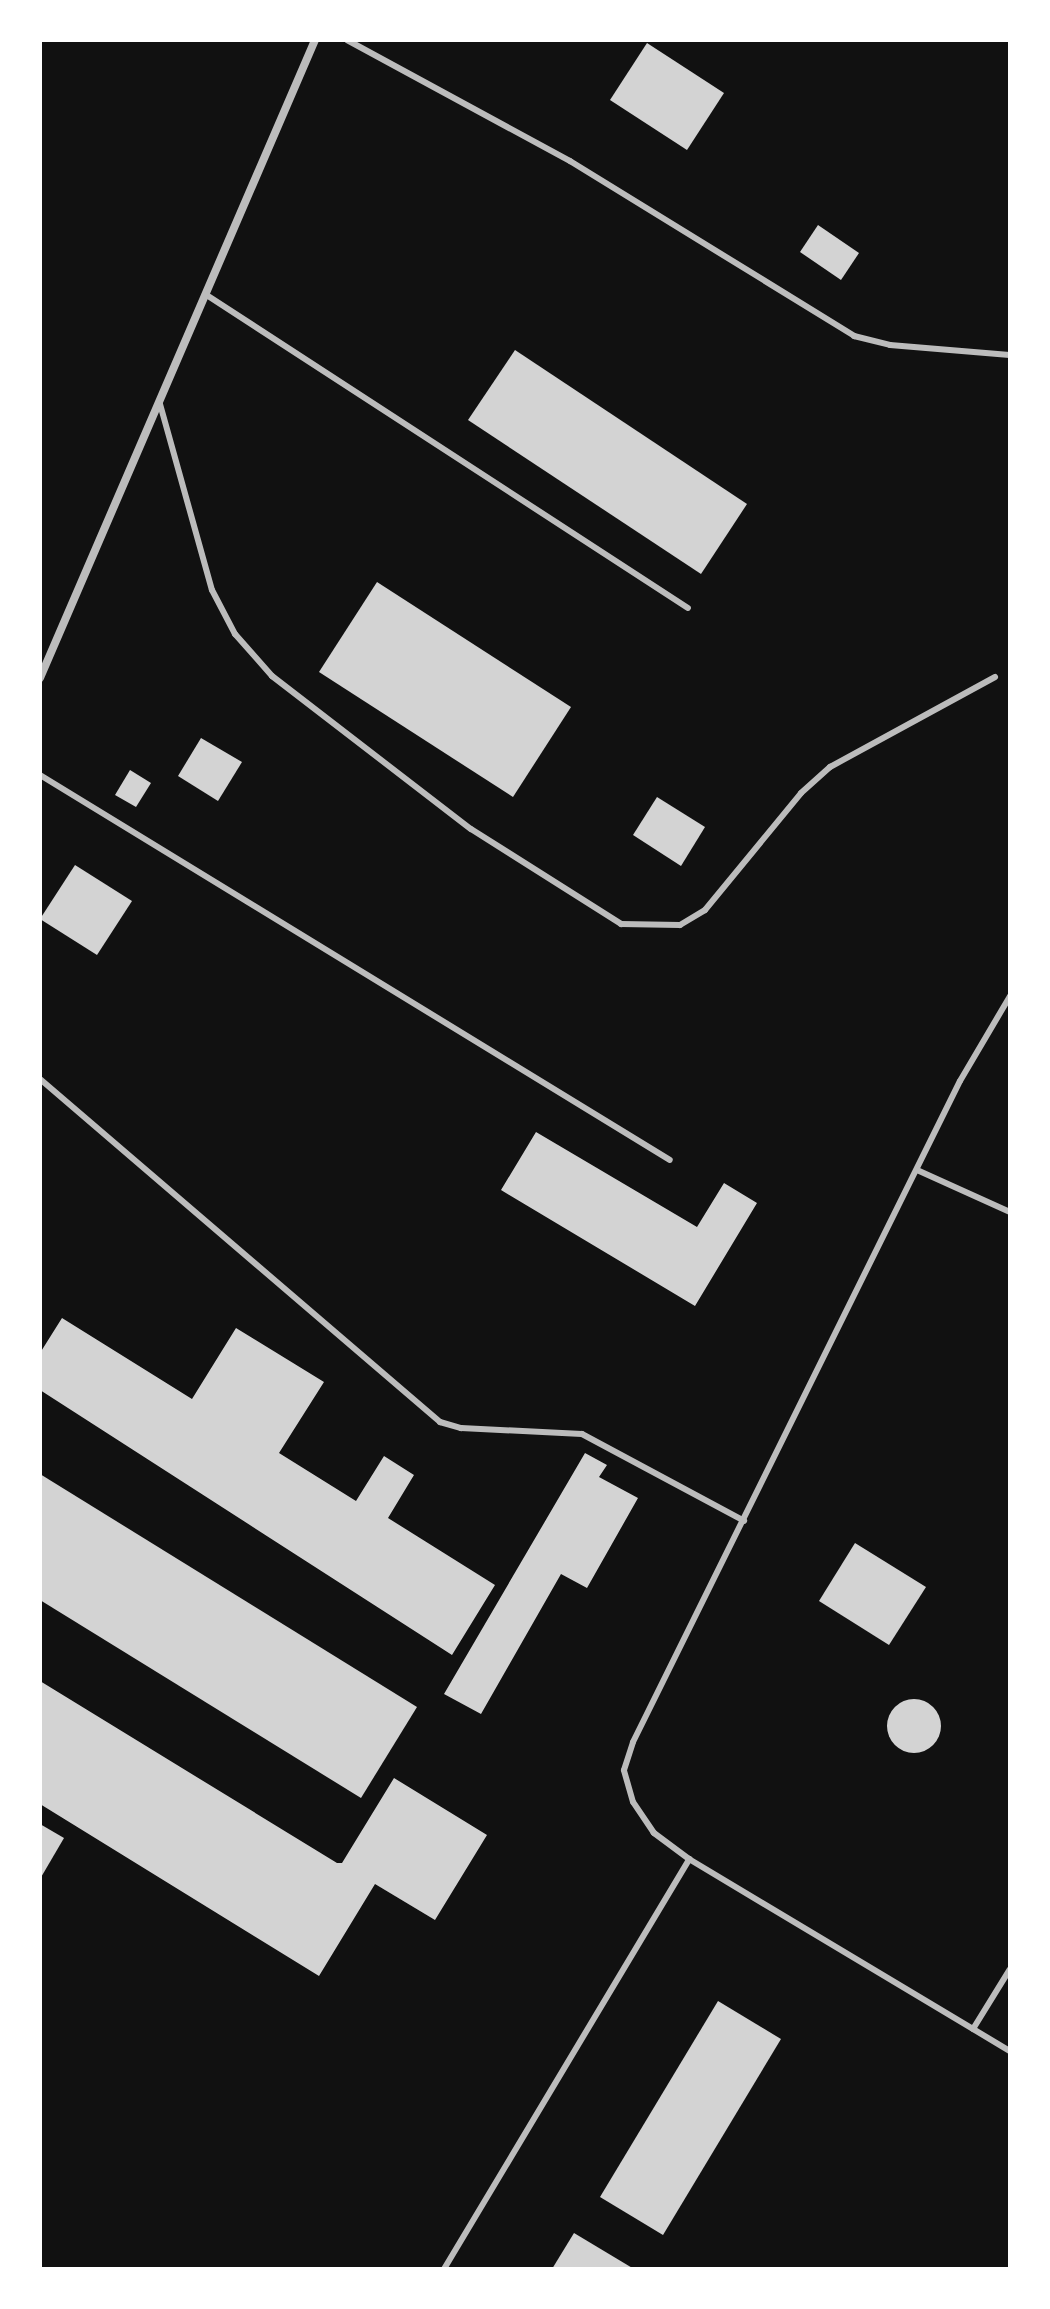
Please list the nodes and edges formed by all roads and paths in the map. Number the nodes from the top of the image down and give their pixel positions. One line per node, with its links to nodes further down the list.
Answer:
1 (315, 40): 3 (street)
2 (347, 40): 4 (lane)
3 (204, 293): 5 (street); 6 (lane)
4 (1010, 355)
5 (160, 404): 7 (lane); 8 (street)
6 (688, 608)
7 (995, 677)
8 (40, 678)
9 (40, 775): 12 (lane)
10 (1010, 996): 13 (lane)
11 (40, 1079): 15 (lane)
12 (670, 1160)
13 (917, 1170): 14 (lane); 15 (lane)
14 (1010, 1212)
15 (744, 1521): 16 (lane)
16 (689, 1859): 18 (lane); 20 (lane)
17 (1010, 1969): 18 (lane)
18 (973, 2029): 19 (lane)
19 (1010, 2051)
20 (444, 2269)

